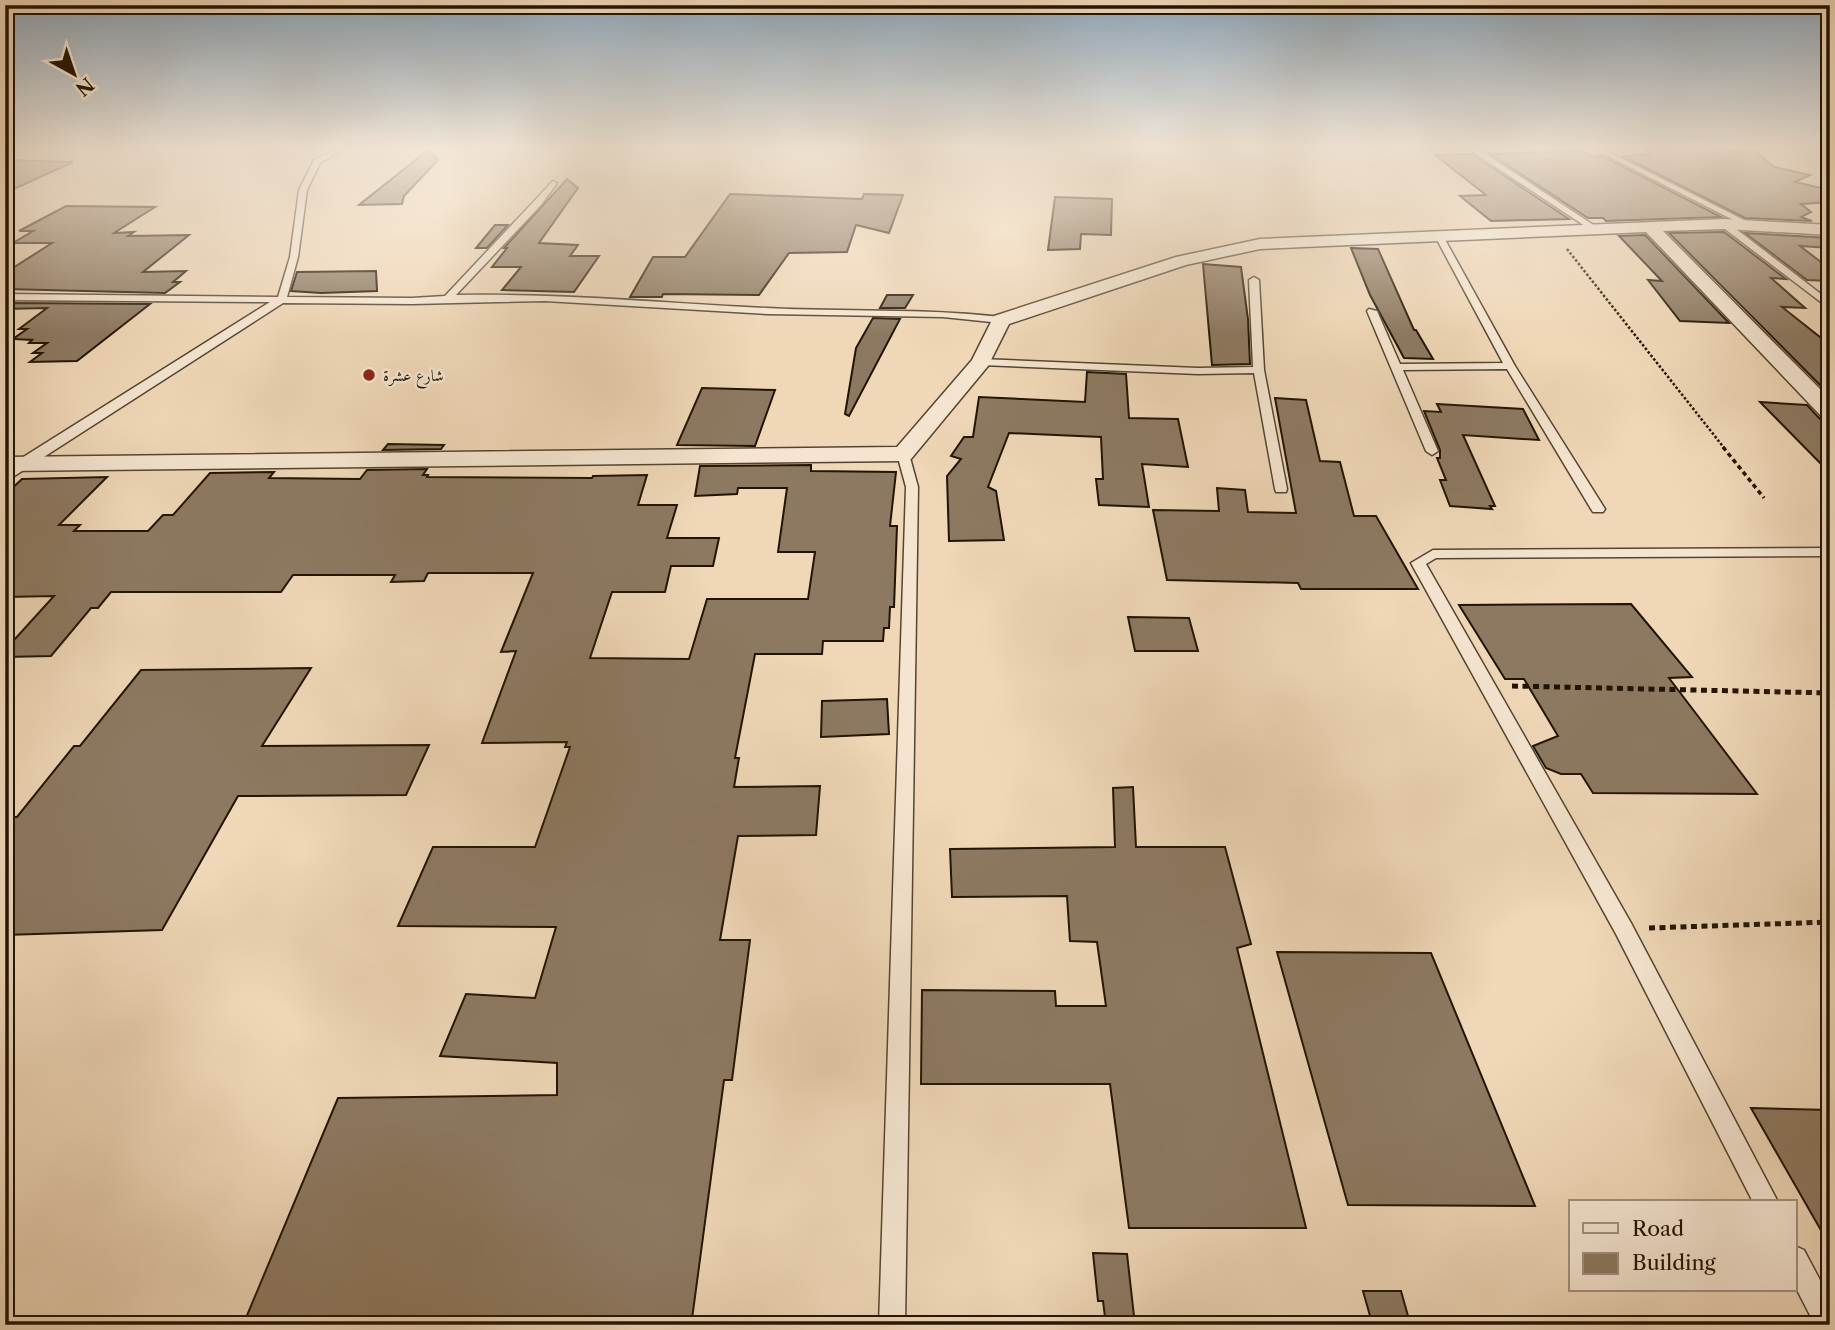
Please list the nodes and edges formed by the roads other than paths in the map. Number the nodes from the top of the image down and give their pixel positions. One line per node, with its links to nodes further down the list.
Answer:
1 (300, 211): 14 (lane)
2 (530, 211): 13 (lane)
3 (1568, 211): 8 (lane)
4 (1722, 211): 6 (lane)
5 (1724, 224): 6 (street); 7 (street); 15 (lane)
6 (1752, 226): 9 (street)
7 (1651, 229): 8 (street); 22 (street)
8 (1597, 230): 10 (street)
9 (1827, 232)
10 (1439, 236): 17 (street); 19 (lane)
11 (1254, 280): 21 (lane)
12 (5, 298): 14 (lane)
13 (448, 298): 14 (lane); 17 (lane)
14 (282, 299): 25 (lane)
15 (1830, 306)
16 (1372, 311): 20 (lane)
17 (1001, 320): 18 (street)
18 (981, 362): 21 (lane); 24 (street)
19 (1510, 366): 20 (lane); 28 (lane)
20 (1396, 367): 23 (lane)
21 (1259, 370): 27 (lane)
22 (1830, 412)
23 (1432, 451)
24 (903, 454): 25 (street); 32 (lane)
25 (13, 464): 26 (lane)
26 (5, 478)
27 (1281, 489)
28 (1598, 509)
29 (1830, 552): 30 (lane)
30 (1765, 1200)
31 (1797, 1263): 33 (lane)
32 (892, 1325)
33 (1829, 1325)

